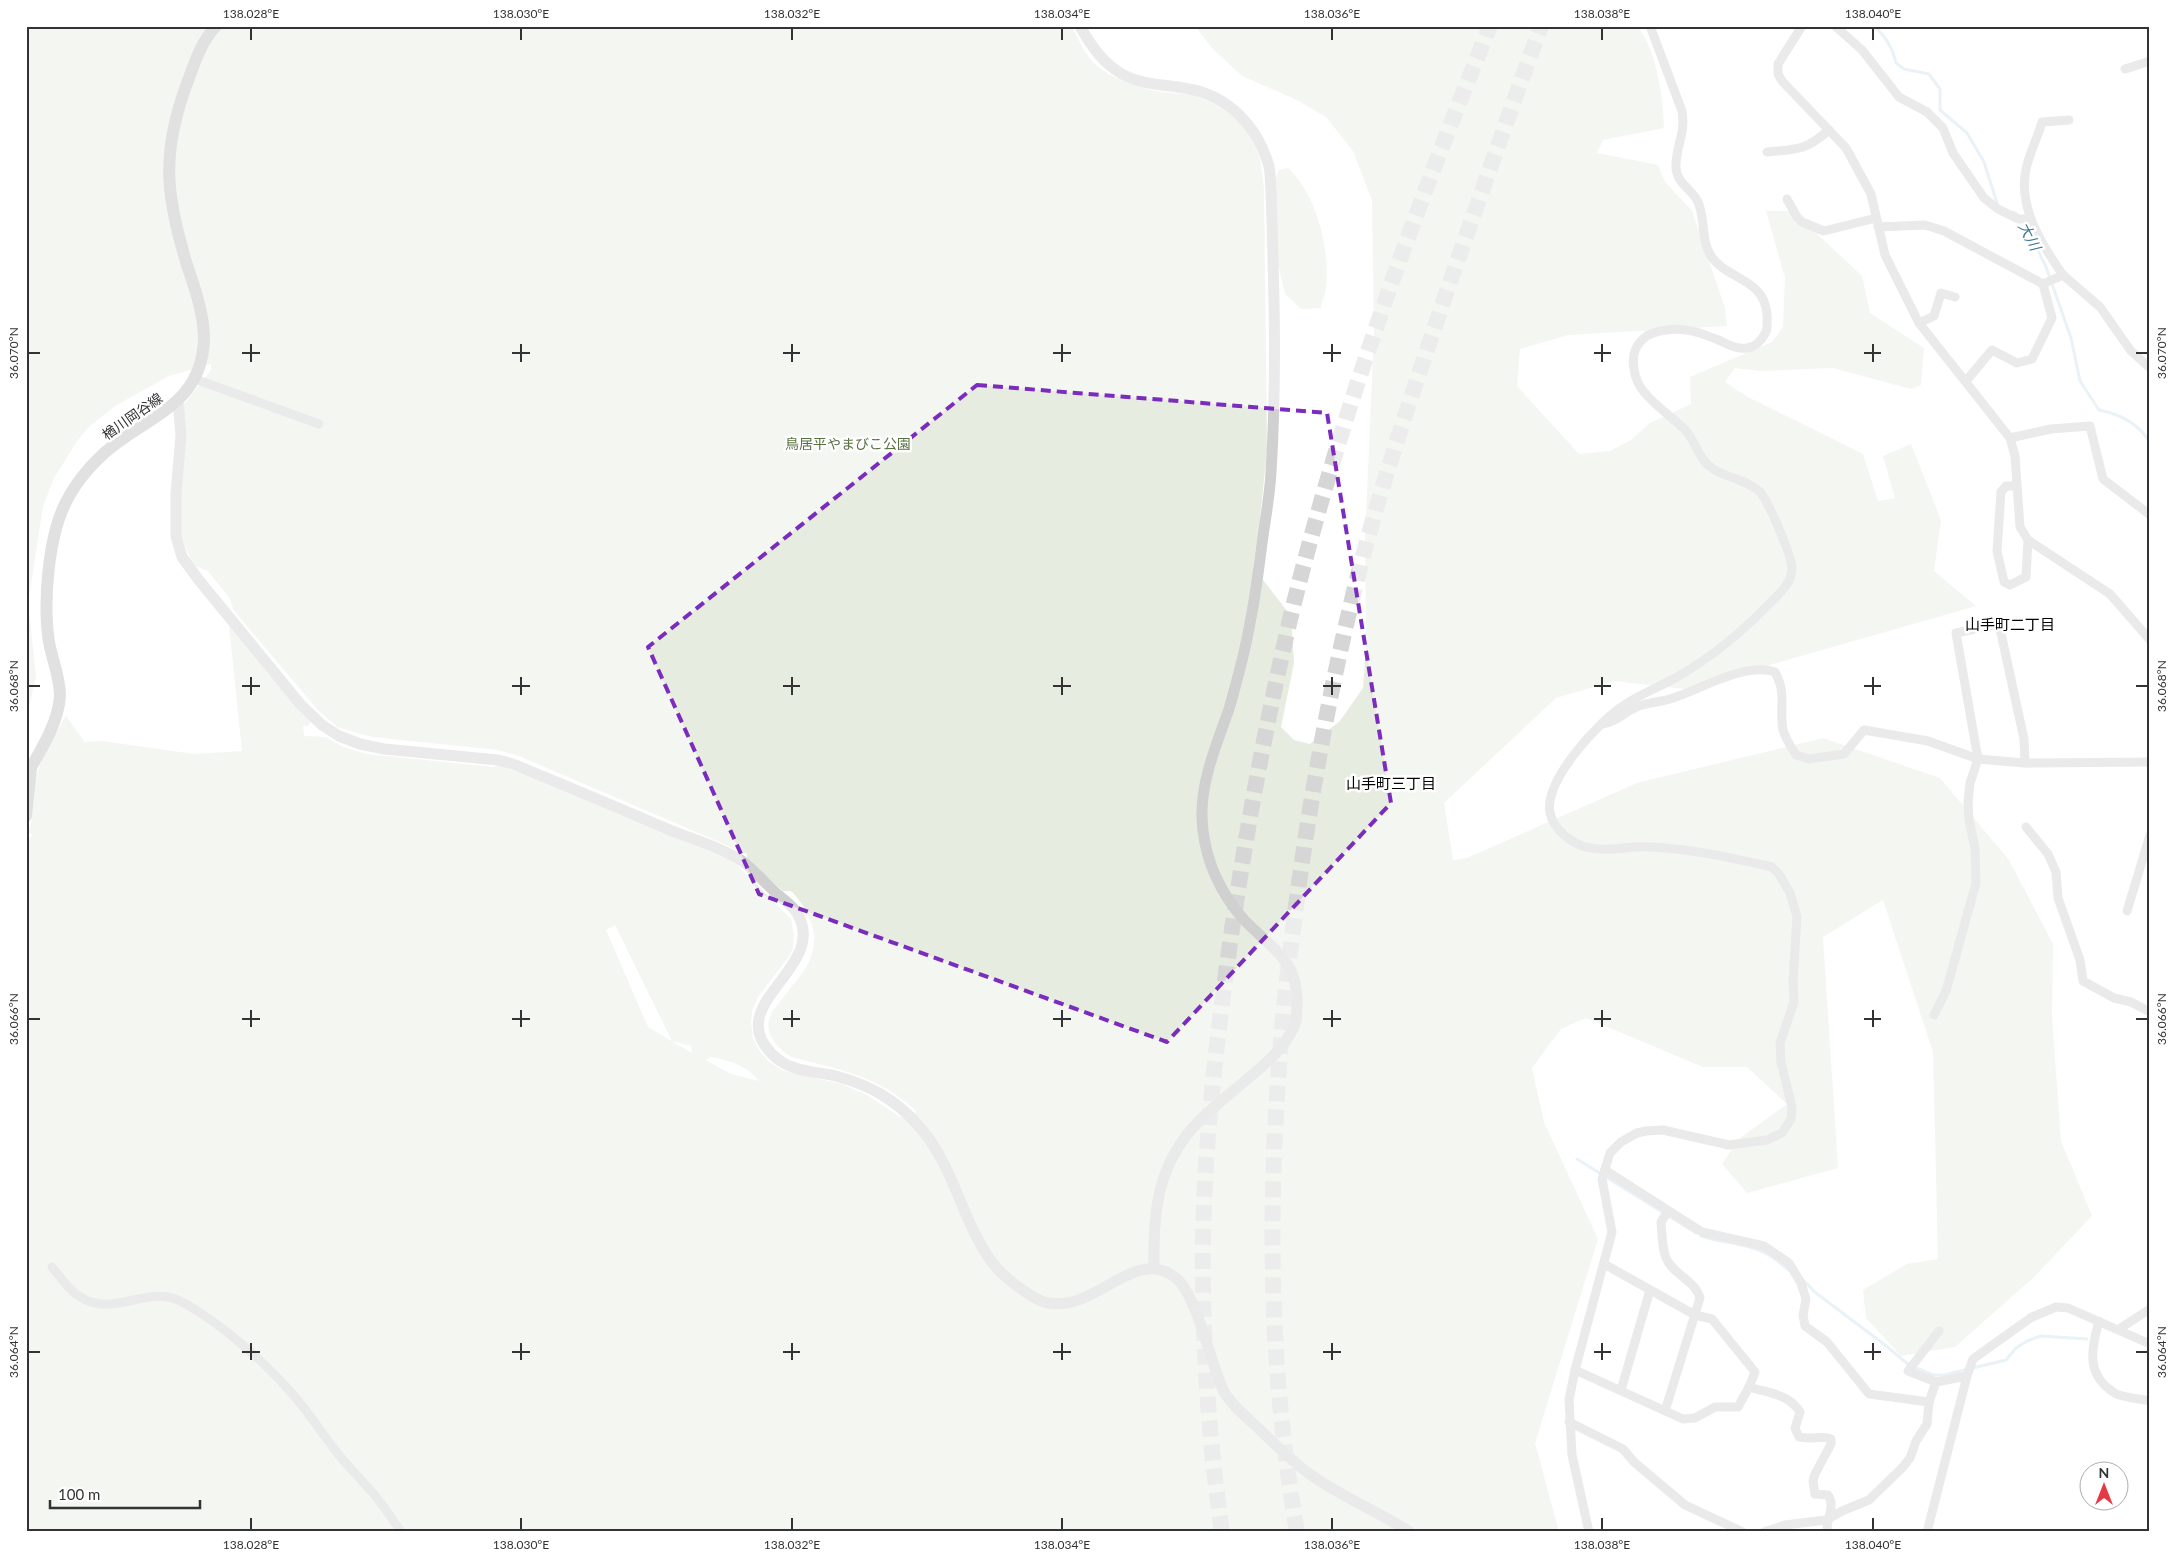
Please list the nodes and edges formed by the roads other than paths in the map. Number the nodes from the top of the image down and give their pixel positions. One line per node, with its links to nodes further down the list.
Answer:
1 (216, 26): 19 (main road, 楢川岡谷線)
2 (1080, 26): 43 (street)
3 (1650, 26): 28 (street)
4 (1802, 26): 9 (street)
5 (1835, 26): 12 (street)
6 (2150, 61): 7 (street)
7 (2125, 69)
8 (2069, 120): 12 (street)
9 (1829, 130): 10 (street); 13 (street)
10 (1767, 152)
11 (1787, 199): 13 (street)
12 (2030, 219): 14 (street)
13 (1877, 223): 15 (street); 17 (street)
14 (2063, 274): 15 (street); 18 (street)
15 (2044, 284): 20 (street)
16 (1955, 297): 17 (street)
17 (1919, 323): 20 (street)
18 (2150, 368)
19 (195, 378): 21 (main road, 楢川岡谷線); 22 (street)
20 (1966, 381): 23 (street)
21 (178, 402): 32 (main road, 楢川岡谷線); 43 (street)
22 (319, 424)
23 (2010, 438): 24 (street); 25 (street)
24 (2016, 486): 26 (street); 26 (street)
25 (2150, 515)
26 (2028, 540): 27 (street)
27 (2150, 640)
28 (1602, 724): 29 (street); 39 (street)
29 (1978, 759): 30 (street); 30 (street); 38 (street)
30 (2025, 762): 31 (street)
31 (2150, 762)
32 (28, 772): 33 (main road, 楢川岡谷線)
33 (26, 816)
34 (2026, 827): 37 (street)
35 (2150, 835): 36 (street)
36 (2127, 911)
37 (2150, 1012)
38 (1934, 1015)
39 (1605, 1170): 40 (street); 41 (street)
40 (1668, 1211): 46 (street); 57 (street)
41 (1604, 1264): 44 (street); 51 (street)
42 (52, 1266): 61 (street)
43 (1154, 1268): 62 (street)
44 (1650, 1290): 46 (street); 55 (street)
45 (2150, 1309): 48 (street)
46 (1695, 1315): 54 (street); 58 (street)
47 (2099, 1321): 48 (street); 52 (street); 56 (street)
48 (2119, 1329): 50 (street)
49 (1939, 1331): 53 (street)
50 (2150, 1344)
51 (1575, 1370): 55 (street); 59 (street)
52 (1967, 1376): 53 (street); 67 (street)
53 (1936, 1382): 57 (street)
54 (1749, 1387): 58 (street); 60 (street)
55 (1621, 1390): 58 (street)
56 (2150, 1401)
57 (1929, 1402): 60 (street)
58 (1665, 1411)
59 (1569, 1422): 63 (street); 64 (street)
60 (1826, 1520): 65 (street); 66 (street)
61 (400, 1532)
62 (1410, 1532)
63 (1589, 1532)
64 (1743, 1532)
65 (1764, 1532)
66 (1827, 1532)
67 (1927, 1532)

